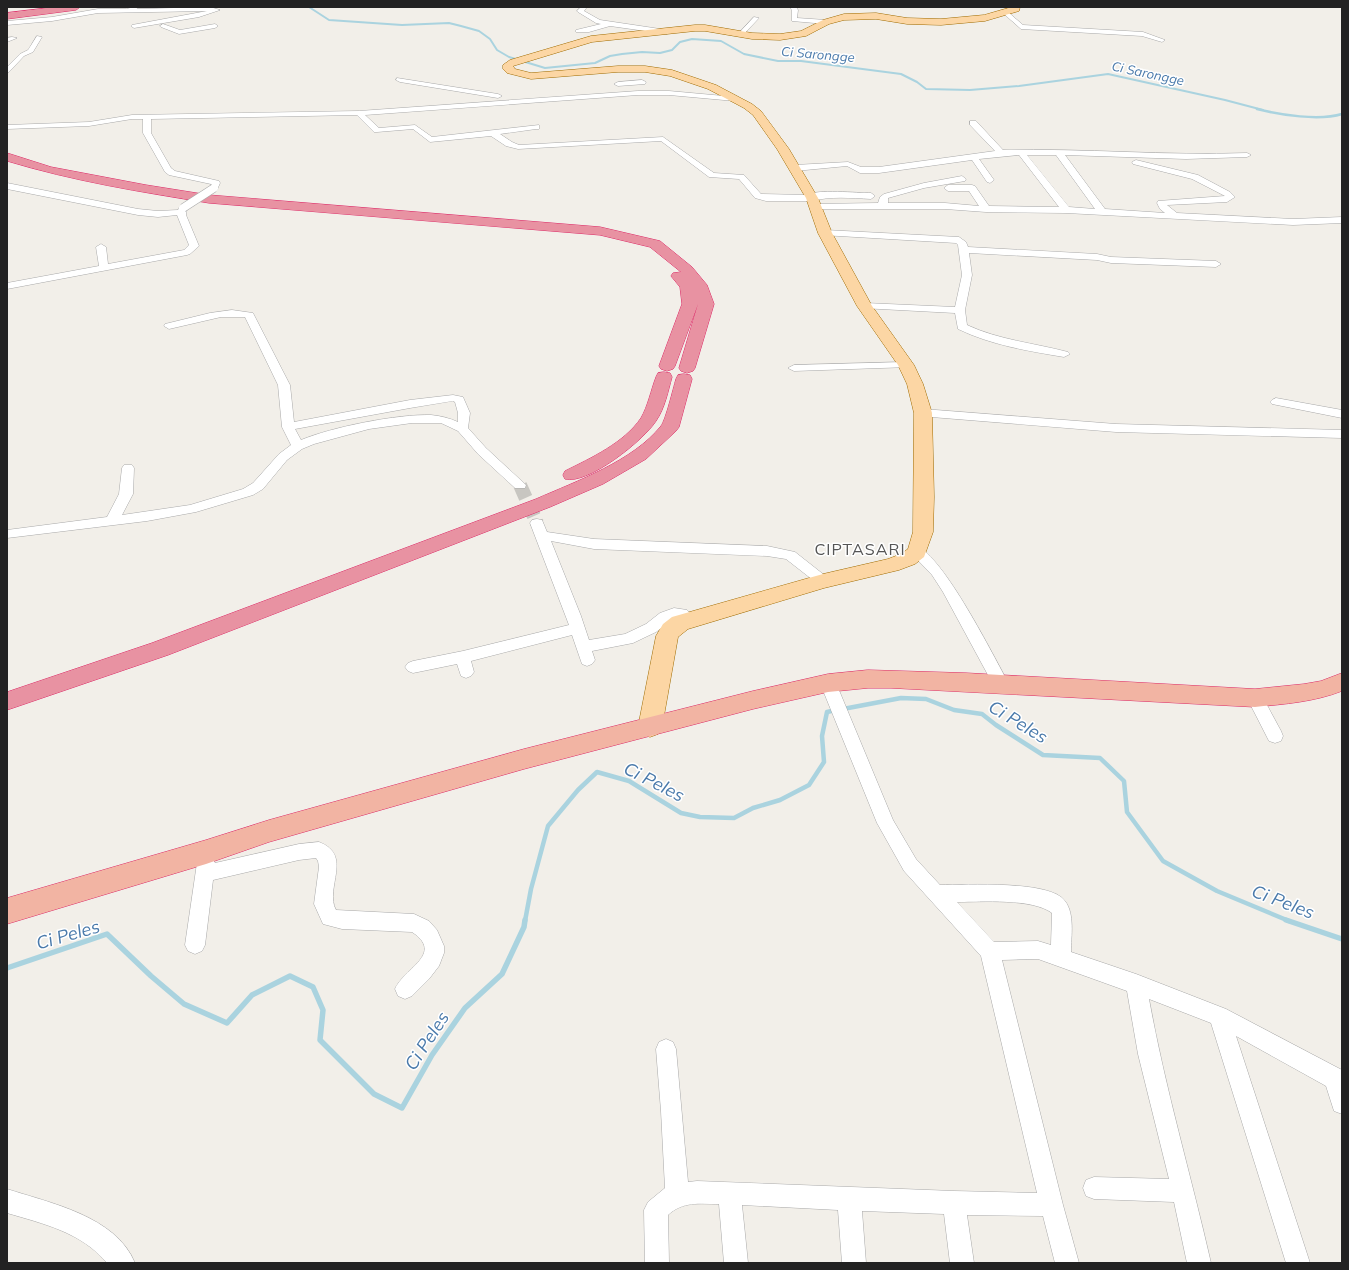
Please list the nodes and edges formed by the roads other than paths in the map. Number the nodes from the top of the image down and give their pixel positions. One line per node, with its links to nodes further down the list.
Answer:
1 (46, 7): 8 (highway)
2 (76, 7): 10 (highway)
3 (140, 7): 7 (street)
4 (584, 7): 15 (street)
5 (793, 7): 13 (street)
6 (1016, 7): 9 (main road)
7 (126, 11): 12 (street); 14 (street)
8 (7, 12)
9 (1006, 13): 13 (main road); 24 (street)
10 (7, 17)
11 (756, 18): 22 (street)
12 (190, 19): 16 (street); 17 (street)
13 (826, 22): 22 (main road)
14 (7, 23)
15 (608, 24): 20 (street); 21 (street)
16 (134, 26)
17 (163, 26): 18 (street); 19 (street)
18 (215, 26)
19 (141, 30)
20 (578, 31)
21 (667, 32): 22 (main road); 26 (main road)
22 (741, 34)
23 (39, 37): 25 (street)
24 (1162, 40)
25 (7, 71)
26 (611, 79): 28 (street); 31 (main road)
27 (400, 80): 32 (street)
28 (642, 82)
29 (585, 88): 30 (street)
30 (546, 91)
31 (735, 99): 32 (street); 47 (main road)
32 (510, 101): 33 (street)
33 (359, 113): 34 (street); 38 (street)
34 (147, 117): 36 (street); 56 (street, bridge)
35 (973, 123): 40 (street)
36 (7, 127)
37 (536, 127): 38 (street)
38 (493, 133): 53 (street)
39 (1021, 152): 40 (street); 41 (street); 57 (street)
40 (1001, 153): 45 (street)
41 (1060, 153): 42 (street); 58 (street)
42 (1084, 154): 43 (street); 59 (street)
43 (1247, 155)
44 (7, 157): 95 (highway)
45 (974, 157): 47 (street); 49 (street)
46 (7, 162): 93 (highway)
47 (795, 168): 53 (main road)
48 (962, 179): 51 (street)
49 (990, 180)
50 (7, 186): 56 (street)
51 (924, 186): 54 (street); 55 (street)
52 (871, 196): 53 (street)
53 (813, 200): 54 (street); 61 (main road)
54 (880, 206): 55 (street)
55 (986, 209): 57 (street)
56 (182, 210): 65 (street)
57 (1066, 210): 58 (street)
58 (1103, 213): 59 (street)
59 (1174, 215): 60 (street)
60 (1342, 220)
61 (825, 233): 63 (street); 67 (main road)
62 (101, 247): 65 (street)
63 (963, 250): 64 (street); 68 (street)
64 (1216, 264)
65 (104, 267): 66 (street)
66 (7, 286)
67 (865, 306): 68 (street); 71 (main road)
68 (960, 310): 70 (street)
69 (170, 326): 76 (street)
70 (1064, 354)
71 (906, 364): 72 (street); 74 (main road)
72 (794, 368)
73 (1276, 402): 75 (street)
74 (923, 413): 78 (street); 84 (main road)
75 (1342, 414)
76 (288, 427): 77 (street); 79 (street)
77 (462, 428): 79 (street); 81 (street)
78 (1342, 434)
79 (298, 446): 82 (street)
80 (128, 468): 82 (street)
81 (520, 485)
82 (112, 521): 83 (street)
83 (7, 534)
84 (917, 552): 85 (main road); 92 (street)
85 (823, 581): 86 (main road); 87 (street)
86 (688, 619): 87 (street); 97 (main road)
87 (577, 628): 88 (street)
88 (463, 657): 89 (street); 90 (street)
89 (413, 667)
90 (466, 672)
91 (1342, 682): 94 (highway)
92 (1001, 684): 94 (highway); 96 (highway)
93 (7, 686)
94 (1255, 698): 98 (street)
95 (7, 700)
96 (835, 701): 97 (highway); 100 (street)
97 (650, 727): 99 (highway)
98 (1275, 736)
99 (206, 862): 101 (highway); 102 (street); 106 (street)
100 (935, 893): 103 (street); 104 (street)
101 (7, 911)
102 (195, 945)
103 (990, 952): 104 (street); 118 (street)
104 (1061, 958): 105 (street)
105 (1136, 984): 107 (street); 112 (street)
106 (405, 989)
107 (1219, 1016): 109 (street); 126 (street)
108 (666, 1049): 113 (street)
109 (1338, 1080): 110 (street)
110 (1342, 1103)
111 (1094, 1188): 112 (street)
112 (1183, 1191): 125 (street)
113 (677, 1194): 114 (street); 120 (street)
114 (729, 1194): 115 (street); 121 (street)
115 (849, 1198): 117 (street); 122 (street)
116 (7, 1201): 119 (street)
117 (954, 1203): 118 (street); 123 (street)
118 (1051, 1205): 124 (street)
119 (123, 1263)
120 (657, 1263)
121 (736, 1263)
122 (854, 1263)
123 (962, 1263)
124 (1067, 1263)
125 (1199, 1263)
126 (1298, 1263)

